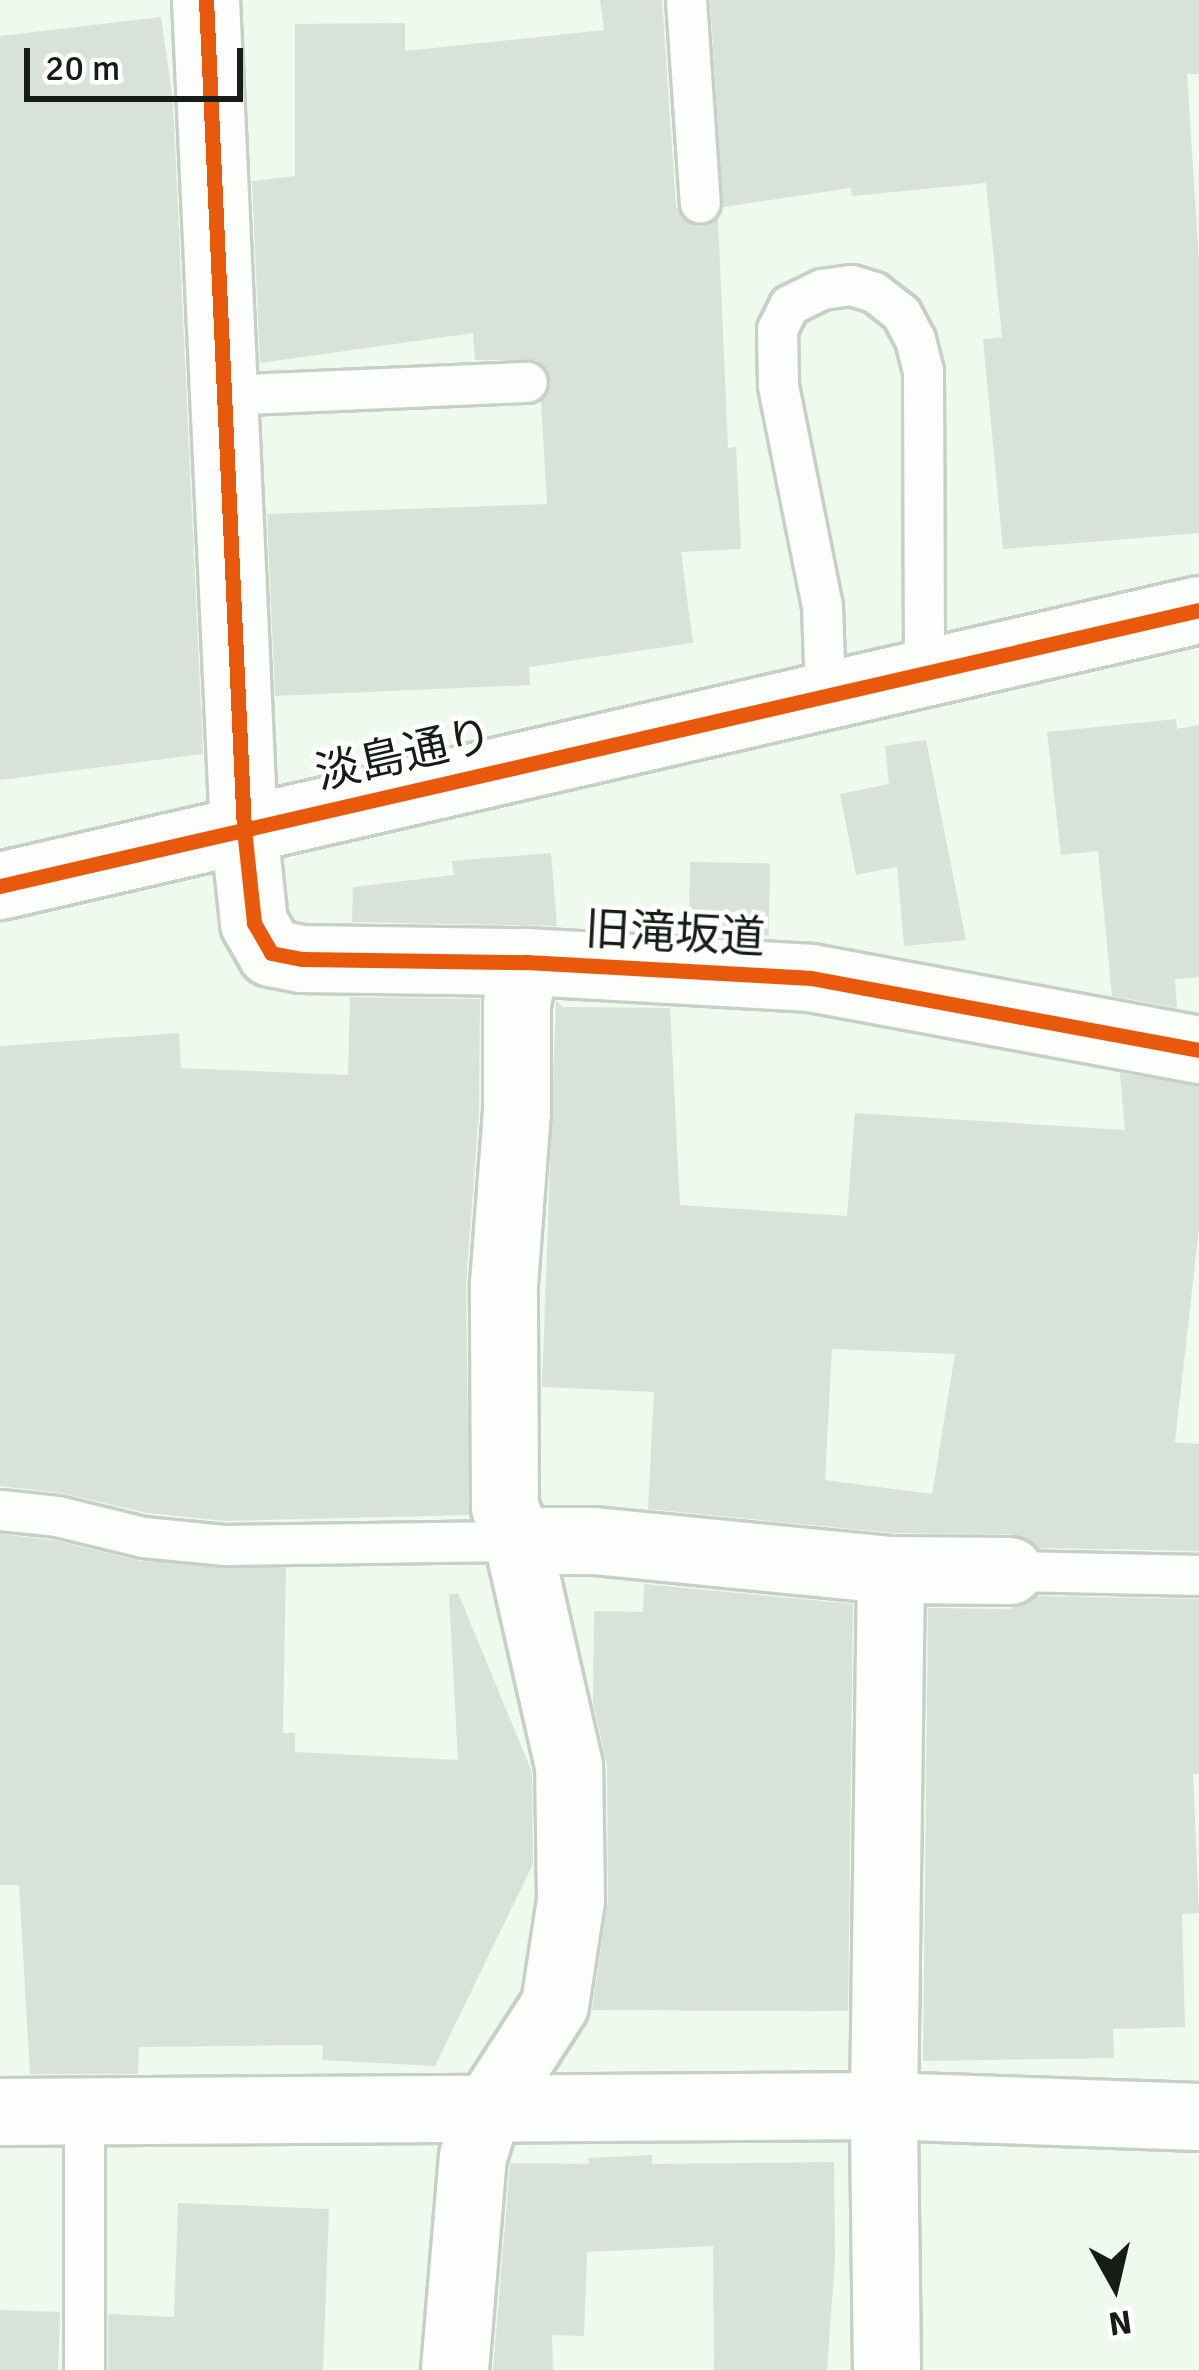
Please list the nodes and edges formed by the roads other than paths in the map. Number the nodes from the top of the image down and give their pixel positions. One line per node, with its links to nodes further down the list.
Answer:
1 (206, 0): 5 (street)
2 (686, 0): 3 (lane)
3 (700, 203)
4 (527, 382): 5 (lane)
5 (225, 395): 9 (street)
6 (1199, 610): 7 (street)
7 (924, 673): 8 (street, 淡島通り); 8 (lane)
8 (825, 695): 9 (street, 淡島通り)
9 (244, 829): 10 (street, 淡島通り); 11 (street, 旧滝坂道)
10 (0, 886)
11 (526, 962): 12 (street, 旧滝坂道); 14 (street)
12 (1199, 1050)
13 (0, 1510): 14 (lane)
14 (518, 1541): 15 (street); 19 (street)
15 (891, 1570): 16 (street); 18 (street)
16 (1010, 1571): 17 (lane)
17 (1199, 1575)
18 (884, 2106): 19 (street); 22 (street); 25 (street)
19 (488, 2109): 21 (street); 24 (street)
20 (0, 2112): 21 (street)
21 (84, 2112): 23 (lane)
22 (1199, 2117)
23 (84, 2370)
24 (455, 2370)
25 (887, 2370)

